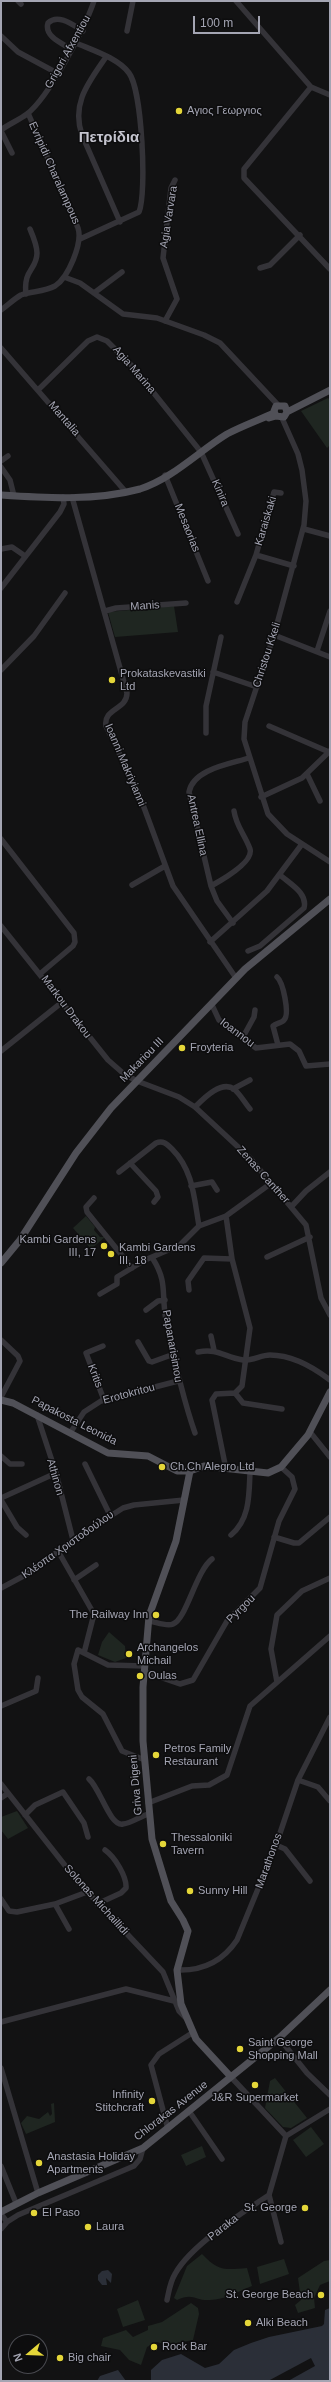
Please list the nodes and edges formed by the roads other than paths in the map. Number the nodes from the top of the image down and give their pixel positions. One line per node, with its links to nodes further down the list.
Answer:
1 (94, 1): 4 (street, Grigori Afxentiou)
2 (133, 1): 5 (street)
3 (236, 1): 11 (street)
4 (83, 31): 7 (street, Grigori Afxentiou); 8 (street)
5 (127, 31)
6 (1, 36): 10 (street)
7 (76, 42): 8 (street, Grigori Afxentiou); 9 (street)
8 (71, 49): 10 (street, Grigori Afxentiou)
9 (106, 57): 17 (street); 17 (street)
10 (57, 73): 13 (street, Grigori Afxentiou)
11 (311, 87): 12 (street); 19 (street)
12 (330, 95)
13 (28, 113): 14 (street, Grigori Afxentiou); 20 (street, Evripidi Charalampous)
14 (1, 130): 15 (street)
15 (12, 153)
16 (176, 180): 28 (street, Agia Varvara)
17 (120, 222): 20 (street)
18 (30, 229): 26 (street)
19 (300, 235): 21 (street); 22 (street)
20 (80, 239): 24 (street, Evripidi Charalampous)
21 (260, 268)
22 (330, 269)
23 (122, 272): 25 (street)
24 (64, 277): 25 (street, Christou Kkeli); 26 (street)
25 (94, 293): 28 (street, Christou Kkeli)
26 (26, 294): 27 (street)
27 (1, 310)
28 (165, 321): 32 (street, Christou Kkeli)
29 (1, 348): 30 (street, Mantalia)
30 (38, 390): 33 (street, Agia Marina); 38 (street, Mantalia)
31 (330, 390): 32 (main road)
32 (281, 411): 33 (main road); 44 (street, Christou Kkeli)
33 (201, 452): 37 (main road); 45 (street, Kinira)
34 (8, 456): 35 (street)
35 (1, 461)
36 (1, 467): 41 (street)
37 (165, 475): 38 (main road); 51 (street, Mesaorias)
38 (126, 491): 43 (main road)
39 (281, 493): 48 (street, Karaiskaki)
40 (1, 494): 41 (main road)
41 (14, 496): 42 (main road)
42 (63, 497): 43 (main road); 49 (street)
43 (72, 497): 56 (street, Ioanni Makriyianni)
44 (304, 529): 46 (street); 50 (street, Christou Kkeli)
45 (238, 534)
46 (330, 536)
47 (1, 549): 49 (street)
48 (256, 555): 50 (street, Karaiskaki); 54 (street, Karaiskaki)
49 (25, 556): 52 (street)
50 (294, 566): 58 (street, Christou Kkeli)
51 (208, 581)
52 (1, 588)
53 (65, 593): 62 (street)
54 (237, 602)
55 (186, 603): 56 (street, Manis)
56 (105, 610): 76 (street, Ioanni Makriyianni)
57 (330, 611): 60 (street)
58 (274, 635): 60 (street); 64 (street, Christou Kkeli)
59 (221, 637): 63 (street)
60 (317, 651): 61 (street)
61 (330, 657)
62 (1, 670)
63 (213, 672): 64 (street); 66 (street)
64 (257, 687): 68 (street, Christou Kkeli)
65 (269, 726): 67 (street)
66 (206, 733)
67 (330, 752): 69 (street)
68 (249, 758): 70 (street, Christou Kkeli); 79 (street, Antrea Ellina)
69 (307, 774): 70 (street); 71 (street)
70 (261, 797): 74 (street, Christou Kkeli)
71 (320, 801)
72 (234, 811): 79 (street)
73 (1, 839): 85 (street)
74 (302, 844): 75 (street, Christou Kkeli); 77 (street)
75 (330, 862)
76 (165, 866): 78 (street); 83 (street, Ioanni Makriyianni)
77 (280, 875): 81 (street); 84 (street)
78 (132, 885)
79 (211, 886): 81 (street, Antrea Ellina)
80 (330, 900): 87 (main road, Makariou III)
81 (233, 923): 83 (street)
82 (1, 926): 85 (street, Markou Drakou)
83 (210, 942): 87 (street, Ioanni Makriyianni)
84 (248, 951)
85 (41, 973): 88 (street, Markou Drakou)
86 (277, 977): 92 (street)
87 (236, 978): 89 (main road, Makariou III)
88 (61, 1003): 93 (street); 96 (street, Markou Drakou)
89 (212, 1005): 91 (street, Ioannou); 96 (main road, Makariou III)
90 (255, 1010): 91 (street)
91 (243, 1037): 92 (street, Ioannou)
92 (278, 1045): 94 (street, Ioannou)
93 (1, 1051)
94 (330, 1064)
95 (250, 1080): 97 (street)
96 (137, 1081): 98 (street, Zenas Canther); 115 (main road, Makariou III)
97 (233, 1089): 98 (street); 99 (street)
98 (195, 1107): 103 (street, Zenas Canther)
99 (250, 1109)
100 (130, 1163): 101 (street); 104 (street); 107 (street)
101 (119, 1172)
102 (330, 1172): 108 (street)
103 (270, 1184): 108 (street, Zenas Canther); 109 (street)
104 (192, 1186): 105 (street); 110 (street)
105 (217, 1190)
106 (94, 1198): 116 (street)
107 (154, 1202)
108 (291, 1207): 111 (street, Zenas Canther)
109 (226, 1216): 110 (street); 114 (street)
110 (199, 1226): 113 (street)
111 (310, 1237): 112 (street); 121 (street, Zenas Canther)
112 (267, 1257)
113 (153, 1258): 116 (street); 119 (street, Papanarisimou)
114 (232, 1259): 117 (street); 129 (street)
115 (2, 1260)
116 (132, 1268): 118 (street)
117 (189, 1290)
118 (100, 1294)
119 (165, 1300): 120 (street); 128 (street, Papanarisimou)
120 (146, 1310)
121 (330, 1315)
122 (211, 1336): 126 (street)
123 (1, 1340): 134 (street)
124 (138, 1342): 128 (street)
125 (103, 1346): 135 (street, Kritis)
126 (214, 1350): 127 (street); 129 (street)
127 (198, 1352)
128 (174, 1354): 131 (street, Papanarisimou)
129 (245, 1360): 130 (street); 133 (street)
130 (330, 1380)
131 (178, 1381): 135 (street, Erotokritou); 140 (street, Papanarisimou)
132 (330, 1392): 138 (main road)
133 (234, 1393): 136 (street); 146 (street)
134 (1, 1399): 137 (main road, Papakosta Leonida)
135 (104, 1400): 139 (street, Erotokritou)
136 (282, 1409)
137 (37, 1415): 139 (main road, Papakosta Leonida); 149 (street, Athinon)
138 (310, 1432): 142 (street); 145 (main road)
139 (70, 1433): 147 (main road, Papakosta Leonida)
140 (195, 1433)
141 (1, 1456): 143 (street)
142 (330, 1457)
143 (22, 1464)
144 (85, 1464): 152 (street)
145 (281, 1467): 148 (main road, Papakosta Leonida); 156 (street, Pyrgou)
146 (226, 1469): 147 (main road, Papakosta Leonida); 148 (main road, Papakosta Leonida)
147 (190, 1471): 151 (main road, Griva Digeni)
148 (250, 1472): 155 (street)
149 (56, 1473): 150 (street); 157 (street, Athinon)
150 (1, 1499): 154 (street)
151 (184, 1500): 152 (street, Κλέοπα Χριστοδούλου); 164 (main road, Griva Digeni)
152 (110, 1515): 157 (street, Κλέοπα Χριστοδούλου)
153 (330, 1517): 156 (street)
154 (26, 1535)
155 (231, 1535)
156 (274, 1536): 167 (street, Pyrgou)
157 (73, 1540): 158 (street, Κλέοπα Χριστοδούλου)
158 (58, 1550): 162 (street); 163 (street, Κλέοπα Χριστοδούλου)
159 (212, 1559): 164 (street)
160 (96, 1565): 162 (street)
161 (330, 1578): 169 (street)
162 (74, 1580): 166 (street)
163 (1, 1588)
164 (149, 1621): 167 (main road, Griva Digeni)
165 (330, 1636): 169 (street)
166 (84, 1653): 167 (street, Pyrgou); 172 (street, Pyrgou)
167 (145, 1669): 172 (main road, Griva Digeni)
168 (38, 1678): 170 (street)
169 (277, 1682): 179 (street)
170 (1, 1706)
171 (330, 1717): 174 (street, Marathonos)
172 (145, 1760): 179 (main road, Griva Digeni)
173 (89, 1779): 180 (street)
174 (298, 1780): 178 (street); 183 (street, Marathonos)
175 (1, 1784): 176 (street, Solonas Michaillidi)
176 (7, 1794): 177 (street); 181 (street, Solonas Michaillidi)
177 (1, 1798)
178 (330, 1801)
179 (148, 1803): 180 (main road, Griva Digeni)
180 (149, 1814): 191 (main road, Griva Digeni)
181 (26, 1815): 182 (street); 186 (street, Solonas Michaillidi)
182 (88, 1837)
183 (276, 1845): 185 (street); 191 (street, Marathonos)
184 (105, 1850): 189 (street)
185 (310, 1881)
186 (87, 1892): 188 (street); 189 (street, Solonas Michaillidi)
187 (1, 1900): 188 (street)
188 (55, 1904): 190 (street)
189 (97, 1904): 193 (street, Solonas Michaillidi)
190 (69, 1929)
191 (177, 1970): 194 (main road, Griva Digeni)
192 (330, 1990): 197 (main road, Chlorakas Avenue)
193 (174, 2002): 194 (street, Solonas Michaillidi); 195 (street)
194 (185, 2017): 196 (main road, Griva Digeni)
195 (1, 2022)
196 (192, 2033): 199 (main road, Griva Digeni); 203 (street)
197 (278, 2038): 199 (main road, Chlorakas Avenue); 200 (street)
198 (1, 2068): 208 (street)
199 (231, 2077): 202 (main road, Chlorakas Avenue); 204 (street)
200 (330, 2095)
201 (330, 2109): 204 (street)
202 (189, 2111): 203 (main road, Chlorakas Avenue); 206 (street)
203 (168, 2129): 205 (main road, Chlorakas Avenue)
204 (286, 2136): 209 (street)
205 (143, 2148): 208 (main road, Chlorakas Avenue); 211 (street)
206 (222, 2159)
207 (1, 2166): 210 (street)
208 (38, 2193): 210 (main road, Chlorakas Avenue)
209 (269, 2195): 215 (street); 216 (street, Paraka)
210 (18, 2202): 211 (street); 212 (main road, Chlorakas Avenue)
211 (26, 2211): 213 (street)
212 (1, 2213): 213 (street)
213 (7, 2222): 214 (street)
214 (1, 2229)
215 (281, 2242)
216 (167, 2300)

